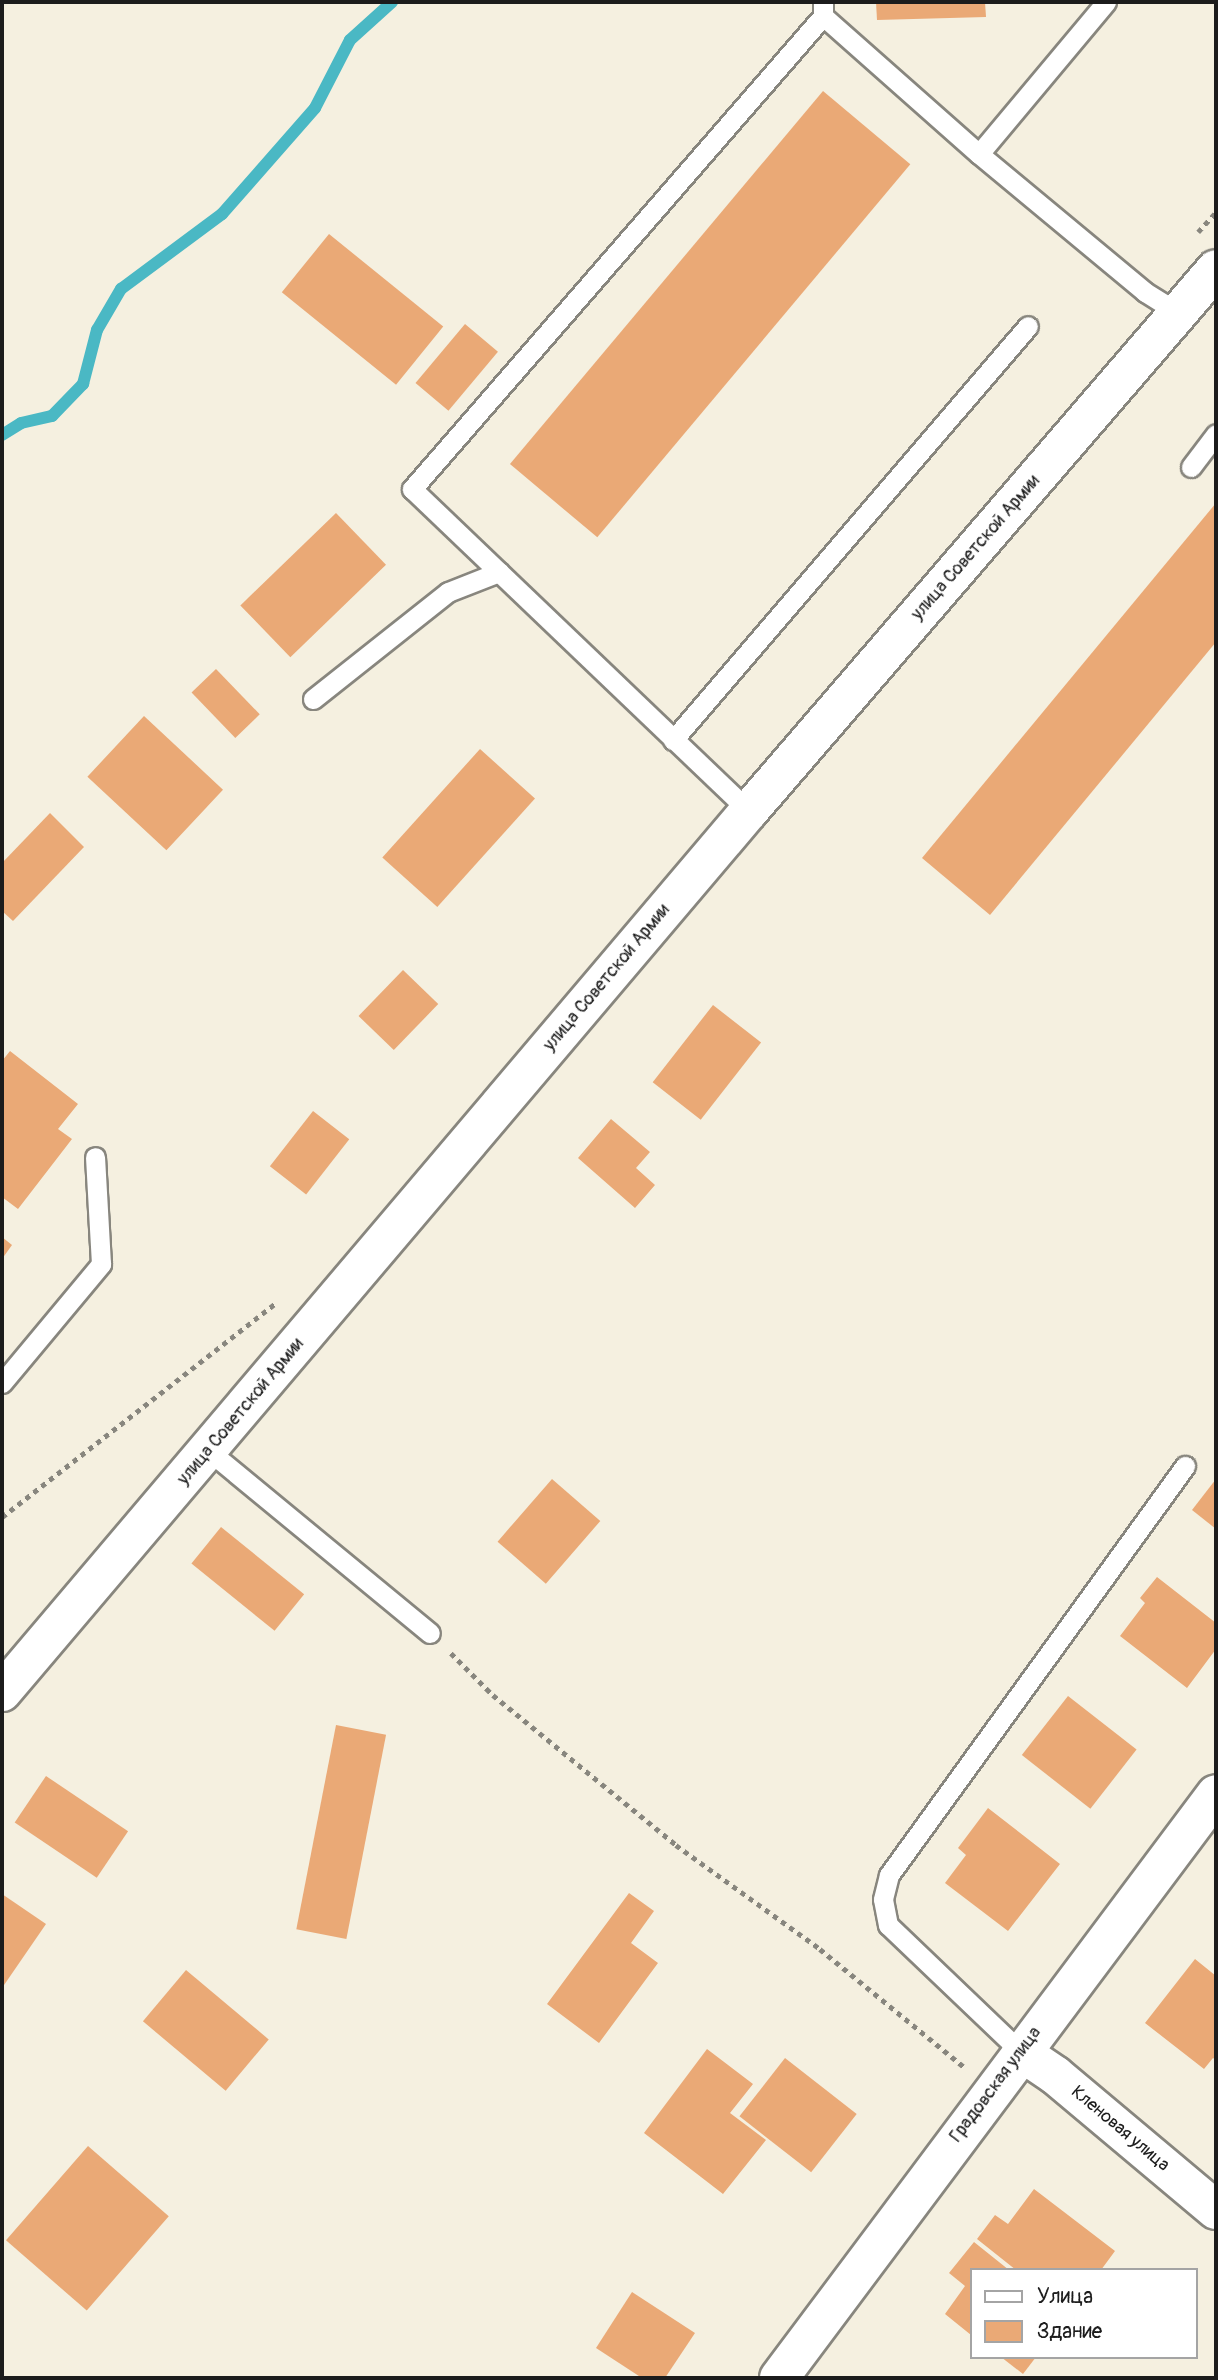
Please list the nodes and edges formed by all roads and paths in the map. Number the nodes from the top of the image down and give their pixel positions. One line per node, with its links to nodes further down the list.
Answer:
1 (1105, 2): 3 (lane)
2 (823, 9): 3 (lane); 11 (lane)
3 (979, 154): 7 (lane)
4 (1216, 212): 5 (path)
5 (1190, 242)
6 (1216, 269): 7 (street, улица Советской Армии)
7 (1178, 313): 14 (street, улица Советской Армии)
8 (1028, 326): 13 (lane)
9 (1216, 434): 10 (lane)
10 (1191, 467)
11 (499, 572): 12 (lane); 13 (lane)
12 (313, 699)
13 (673, 740): 14 (lane)
14 (749, 811): 18 (street, улица Советской Армии)
15 (95, 1157): 17 (lane)
16 (287, 1294): 20 (path)
17 (2, 1382)
18 (209, 1451): 21 (lane); 22 (street, улица Советской Армии)
19 (1185, 1466): 24 (lane)
20 (2, 1517)
21 (430, 1633): 25 (path)
22 (2, 1692)
23 (1216, 1794): 24 (street, Градовская улица)
24 (1021, 2052): 25 (street, Градовская улица); 26 (street, Кленовая улица)
25 (993, 2089): 27 (street, Градовская улица)
26 (1216, 2210)
27 (779, 2378)

